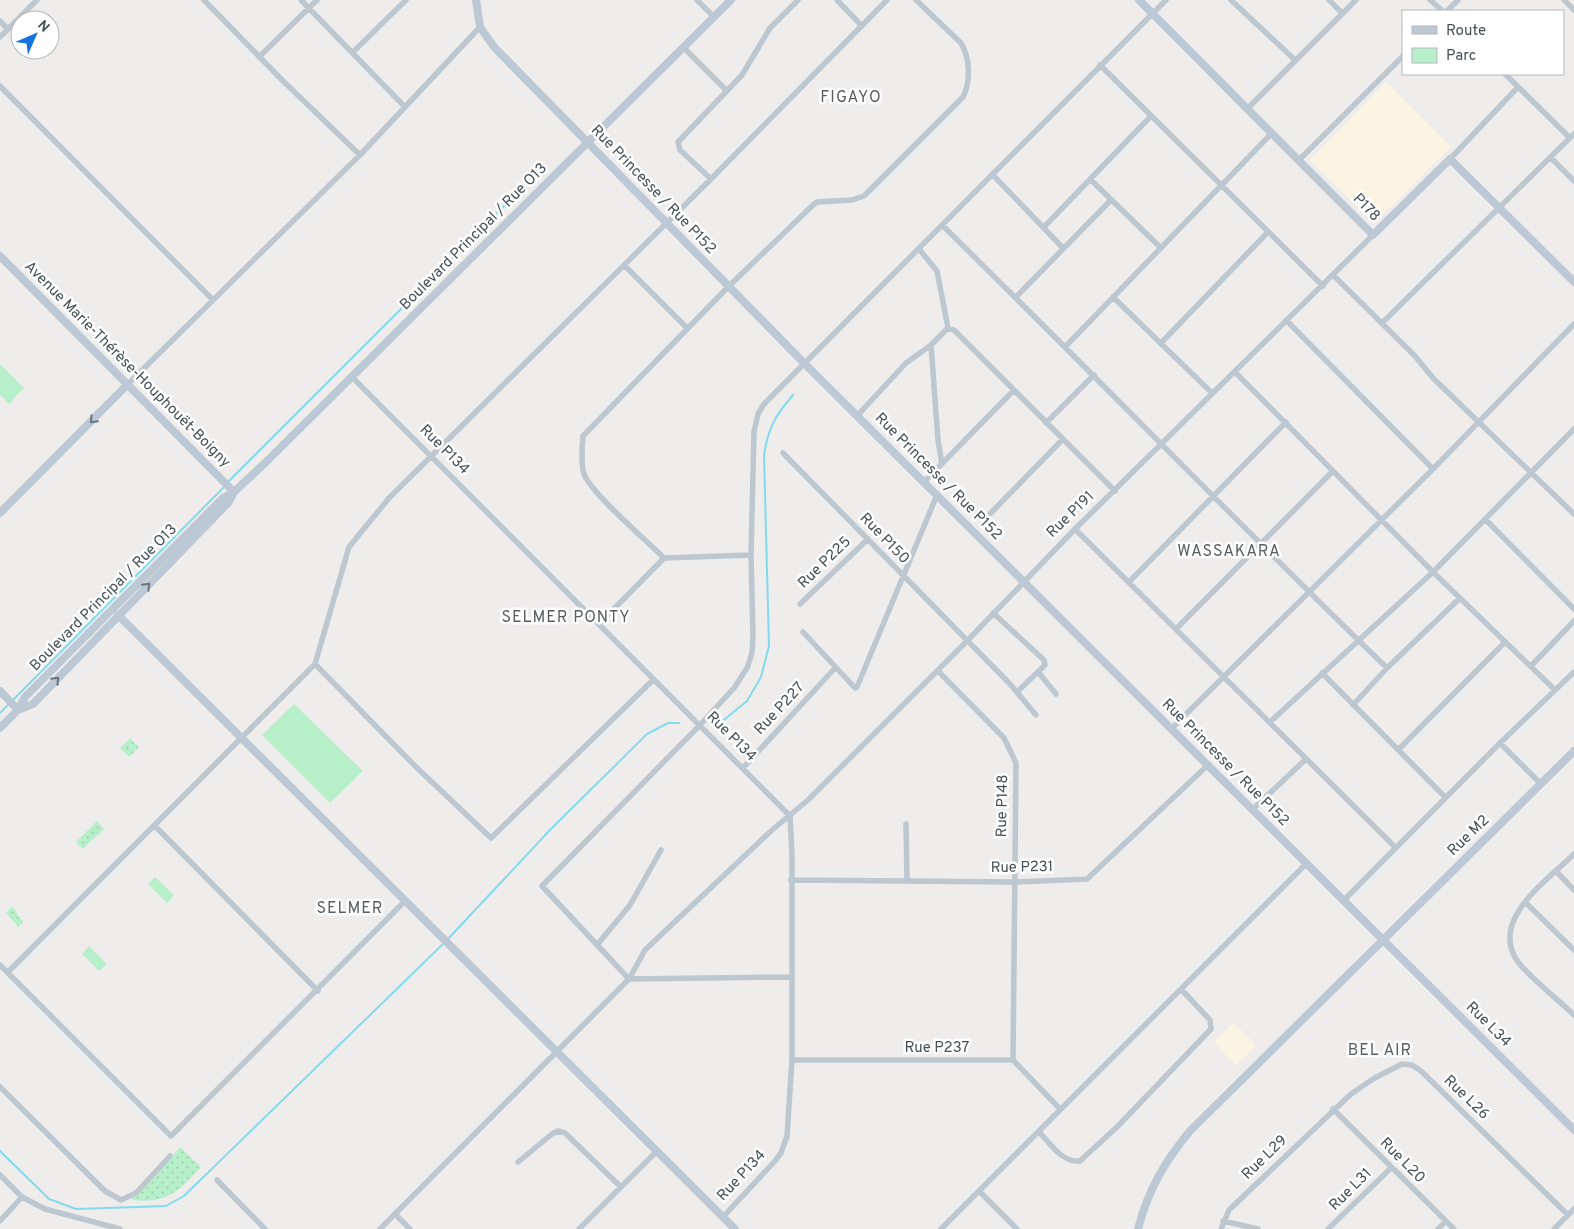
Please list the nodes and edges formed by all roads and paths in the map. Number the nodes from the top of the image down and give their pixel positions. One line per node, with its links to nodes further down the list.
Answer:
1 (37, 0): 31 (street)
2 (204, 0): 35 (street)
3 (301, 0): 21 (street)
4 (316, 0): 21 (street)
5 (406, 0): 34 (street)
6 (476, 0): 30 (street)
7 (697, 0): 27 (street)
8 (731, 0): 27 (street, Boulevard Principal / Rue O13)
9 (798, 0): 42 (street)
10 (837, 0): 29 (street)
11 (887, 0): 29 (street)
12 (916, 0): 73 (street)
13 (1139, 0): 26 (street, P178)
14 (1166, 0): 26 (street)
15 (1231, 0): 37 (street)
16 (1329, 0): 25 (street)
17 (1356, 0): 25 (street)
18 (1430, 0): 22 (street)
19 (1458, 0): 23 (street)
20 (1564, 0): 24 (street)
21 (309, 7): 34 (street); 35 (street)
22 (1444, 10)
23 (1446, 10)
24 (1574, 10)
25 (1342, 13): 37 (street)
26 (1153, 14): 38 (street); 44 (street, P178)
27 (714, 17): 33 (street, Boulevard Principal / Rue O13)
28 (0, 21): 31 (street)
29 (862, 26): 54 (street)
30 (480, 27): 43 (street); 48 (street, Rue Princesse / Rue P152)
31 (8, 29): 32 (street)
32 (0, 37)
33 (684, 48): 42 (street); 48 (street, Boulevard Principal / Rue O13)
34 (353, 52): 43 (street)
35 (259, 57): 49 (street)
36 (1402, 57): 52 (street)
37 (1295, 60): 44 (street)
38 (1100, 65): 45 (street); 53 (street)
39 (1506, 75): 41 (street)
40 (0, 86): 76 (street)
41 (1518, 87): 47 (street); 51 (street)
42 (727, 90): 54 (street)
43 (404, 106): 49 (street)
44 (1246, 109): 46 (street, P178)
45 (1151, 116): 55 (street); 57 (street)
46 (1272, 133): 52 (street, P178); 57 (street)
47 (1572, 136): 50 (street)
48 (588, 143): 60 (street, Rue Princesse / Rue P152); 88 (street, Boulevard Principal / Rue O13)
49 (360, 155): 76 (street)
50 (1551, 158): 56 (street); 59 (street)
51 (1450, 159): 59 (street); 64 (street, P178)
52 (1299, 160): 64 (street, P178)
53 (992, 174): 61 (street); 62 (street)
54 (711, 179): 60 (street)
55 (1090, 179): 58 (street); 62 (street)
56 (1574, 182)
57 (1220, 185): 63 (street); 66 (street)
58 (1111, 200): 65 (street); 66 (street)
59 (1499, 208): 71 (street); 78 (street)
60 (665, 224): 69 (street); 73 (street, Rue Princesse / Rue P152)
61 (943, 226): 67 (street); 75 (street)
62 (1044, 227): 65 (street)
63 (1268, 232): 72 (street); 82 (street)
64 (1373, 235): 70 (street, Rue P191)
65 (1064, 248): 75 (street)
66 (1160, 248): 74 (street)
67 (919, 249): 81 (street); 85 (street)
68 (0, 256): 89 (street, Avenue Marie-Thérèse-Houphouët-Boigny)
69 (624, 265): 80 (street); 100 (street)
70 (1334, 275): 72 (street, Rue P191); 78 (street)
71 (1574, 282)
72 (1322, 286): 77 (street, Rue P191)
73 (728, 287): 80 (street); 85 (street, Rue Princesse / Rue P152)
74 (1113, 297): 82 (street); 84 (street)
75 (1016, 298): 84 (street)
76 (213, 300): 89 (street)
77 (1286, 320): 86 (street, Rue P191); 102 (street)
78 (1382, 323): 93 (street)
79 (1574, 324): 93 (street)
80 (687, 328): 119 (street)
81 (948, 328): 83 (street); 90 (street)
82 (1161, 342): 91 (street)
83 (931, 345): 92 (street); 101 (street)
84 (1065, 347): 87 (street)
85 (804, 364): 92 (street, Rue Princesse / Rue P152); 118 (street)
86 (1235, 372): 91 (street, Rue P191); 94 (street)
87 (1094, 376): 95 (street); 98 (street)
88 (352, 377): 100 (street, Rue P134); 107 (street, Boulevard Principal / Rue O13)
89 (127, 385): 107 (street, Avenue Marie-Thérèse-Houphouët-Boigny); 111 (street, one-way to 111)
90 (1014, 390): 95 (street); 101 (street)
91 (1212, 393): 98 (street, Rue P191)
92 (857, 416): 105 (street, Rue Princesse / Rue P152)
93 (1478, 421): 102 (street); 104 (street)
94 (1286, 422): 103 (street); 109 (street)
95 (1046, 423): 97 (street)
96 (1574, 429): 104 (street)
97 (1062, 440): 106 (street); 110 (street)
98 (1163, 443): 106 (street, Rue P191); 109 (street)
99 (783, 453): 116 (street, Rue P150)
100 (432, 457): 131 (street, Rue P134); 137 (street)
101 (942, 464): 105 (street)
102 (1433, 469): 113 (street)
103 (1333, 471): 113 (street); 117 (street)
104 (1530, 472): 112 (street); 114 (street)
105 (924, 482): 108 (street, Rue Princesse / Rue P152)
106 (1115, 491): 115 (street, Rue P191)
107 (234, 492): 129 (street, Boulevard Principal / Rue O13, one-way to 107); 152 (street, Boulevard Principal / Rue O13)
108 (937, 495): 121 (street); 122 (street, Rue Princesse / Rue P152)
109 (1214, 497): 117 (street); 123 (street)
110 (963, 501)
111 (0, 513)
112 (1574, 514)
113 (1381, 519): 120 (street); 124 (street)
114 (1485, 519): 120 (street); 127 (street)
115 (1075, 529): 122 (street, Rue P191); 123 (street)
116 (868, 539): 121 (street, Rue P150); 126 (street, Rue P225)
117 (1260, 545): 124 (street); 132 (street)
118 (751, 555): 119 (street); 155 (street)
119 (664, 558): 131 (street)
120 (1433, 572): 125 (street); 135 (street)
121 (902, 576): 134 (street, Rue P150); 139 (street)
122 (1023, 582): 128 (street, Rue P191); 157 (street, Rue Princesse / Rue P152)
123 (1129, 582): 132 (street)
124 (1309, 591): 135 (street); 145 (street)
125 (1460, 598): 136 (street); 140 (street)
126 (800, 604)
127 (1574, 609)
128 (994, 613): 134 (street, Rue P191); 143 (street)
129 (118, 615): 152 (street, Boulevard Principal / Rue O13, one-way to 129); 158 (street, Rue P134)
130 (1574, 621): 138 (street)
131 (599, 624): 146 (street, Rue P134)
132 (1176, 629): 145 (street)
133 (803, 632): 139 (street)
134 (967, 641): 141 (street, Rue P191); 149 (street, Rue P150)
135 (1359, 641): 140 (street); 144 (street)
136 (1505, 642): 138 (street); 160 (street)
137 (315, 664): 146 (street); 158 (street)
138 (1531, 666): 147 (street)
139 (835, 668): 164 (street, Rue P227)
140 (1387, 668): 151 (street)
141 (938, 671): 168 (street, Rue P191); 178 (street, Rue P148)
142 (1574, 672): 147 (street)
143 (1039, 673): 149 (street); 150 (street)
144 (1322, 674): 151 (street); 154 (street)
145 (1223, 677): 154 (street); 157 (street)
146 (653, 680): 155 (street, Rue P134)
147 (1555, 690): 159 (street)
148 (0, 691): 152 (street)
149 (1017, 692): 153 (street, Rue P150)
150 (1056, 694)
151 (1353, 705): 160 (street)
152 (18, 710): 156 (street, Boulevard Principal / Rue O13)
153 (1036, 715)
154 (1270, 722): 162 (street)
155 (700, 725): 164 (street, Rue P134); 184 (street)
156 (0, 728)
157 (1172, 728): 163 (street, Rue Princesse / Rue P152)
158 (242, 739): 170 (street); 180 (street, Rue P134)
159 (1500, 743): 165 (street); 166 (street)
160 (1399, 749): 166 (street)
161 (1574, 751): 165 (street, Rue M2)
162 (1306, 759): 167 (street); 171 (street)
163 (1208, 765): 167 (street, Rue Princesse / Rue P152); 178 (street, Rue P231)
164 (743, 768): 168 (street, Rue P134)
165 (1541, 784): 183 (street, Rue M2)
166 (1445, 797): 171 (street)
167 (1252, 810): 174 (street, Rue Princesse / Rue P152)
168 (790, 816): 176 (street, Rue P134); 189 (street, Rue P191)
169 (906, 824): 177 (street)
170 (155, 826): 187 (street); 191 (street)
171 (1396, 848): 181 (street)
172 (661, 850): 184 (street)
173 (1574, 854): 175 (street)
174 (1306, 864): 181 (street, Rue Princesse / Rue P152); 190 (street)
175 (1556, 872): 179 (street); 182 (street)
176 (791, 880): 177 (street, Rue P231); 188 (street, Rue P134)
177 (907, 880): 178 (street, Rue P231)
178 (1014, 882): 195 (street, Rue P148)
179 (1574, 890)
180 (406, 900): 191 (street); 193 (street, Rue P134)
181 (1342, 900): 183 (street, Rue Princesse / Rue P152)
182 (1525, 902): 185 (street); 192 (street)
183 (1383, 940): 199 (street, Rue L34); 225 (street, Rue M2)
184 (596, 945): 189 (street)
185 (1574, 950)
186 (0, 964): 187 (street)
187 (8, 972): 191 (street)
188 (792, 977): 189 (street); 194 (street, Rue P134)
189 (629, 979): 193 (street, Rue P191)
190 (1181, 989): 197 (street); 200 (street)
191 (318, 991)
192 (1574, 1015)
193 (558, 1052): 201 (street, Rue P134); 211 (street, Rue P191)
194 (792, 1060): 195 (street, Rue P237); 213 (street, Rue P134)
195 (1013, 1060): 197 (street)
196 (0, 1087): 202 (street)
197 (1060, 1109): 200 (street)
198 (1333, 1109): 204 (street, Rue L20); 212 (street, Rue L26); 215 (street, Rue L29)
199 (1574, 1130)
200 (1039, 1132): 208 (street)
201 (656, 1152): 207 (street); 213 (street, Rue P134)
202 (170, 1156)
203 (518, 1162): 207 (street)
204 (1391, 1168): 216 (street, Rue L20); 228 (street, Rue L31)
205 (0, 1175): 209 (street)
206 (217, 1180): 218 (street)
207 (621, 1187): 221 (street)
208 (979, 1191): 223 (street); 224 (street)
209 (22, 1197): 214 (street); 217 (street)
210 (1574, 1209): 212 (street)
211 (395, 1214): 219 (street, Rue P191); 220 (street)
212 (1568, 1215): 231 (street)
213 (723, 1217): 222 (street, Rue P134)
214 (0, 1221)
215 (1223, 1221): 226 (street, Rue L29); 227 (street)
216 (1446, 1221): 229 (street); 230 (street, Rue L20)
217 (120, 1229)
218 (265, 1229)
219 (380, 1229)
220 (410, 1229)
221 (579, 1229)
222 (736, 1229)
223 (941, 1229)
224 (1017, 1229)
225 (1138, 1229)
226 (1221, 1229)
227 (1258, 1229)
228 (1328, 1229)
229 (1438, 1229)
230 (1454, 1229)
231 (1554, 1229)

